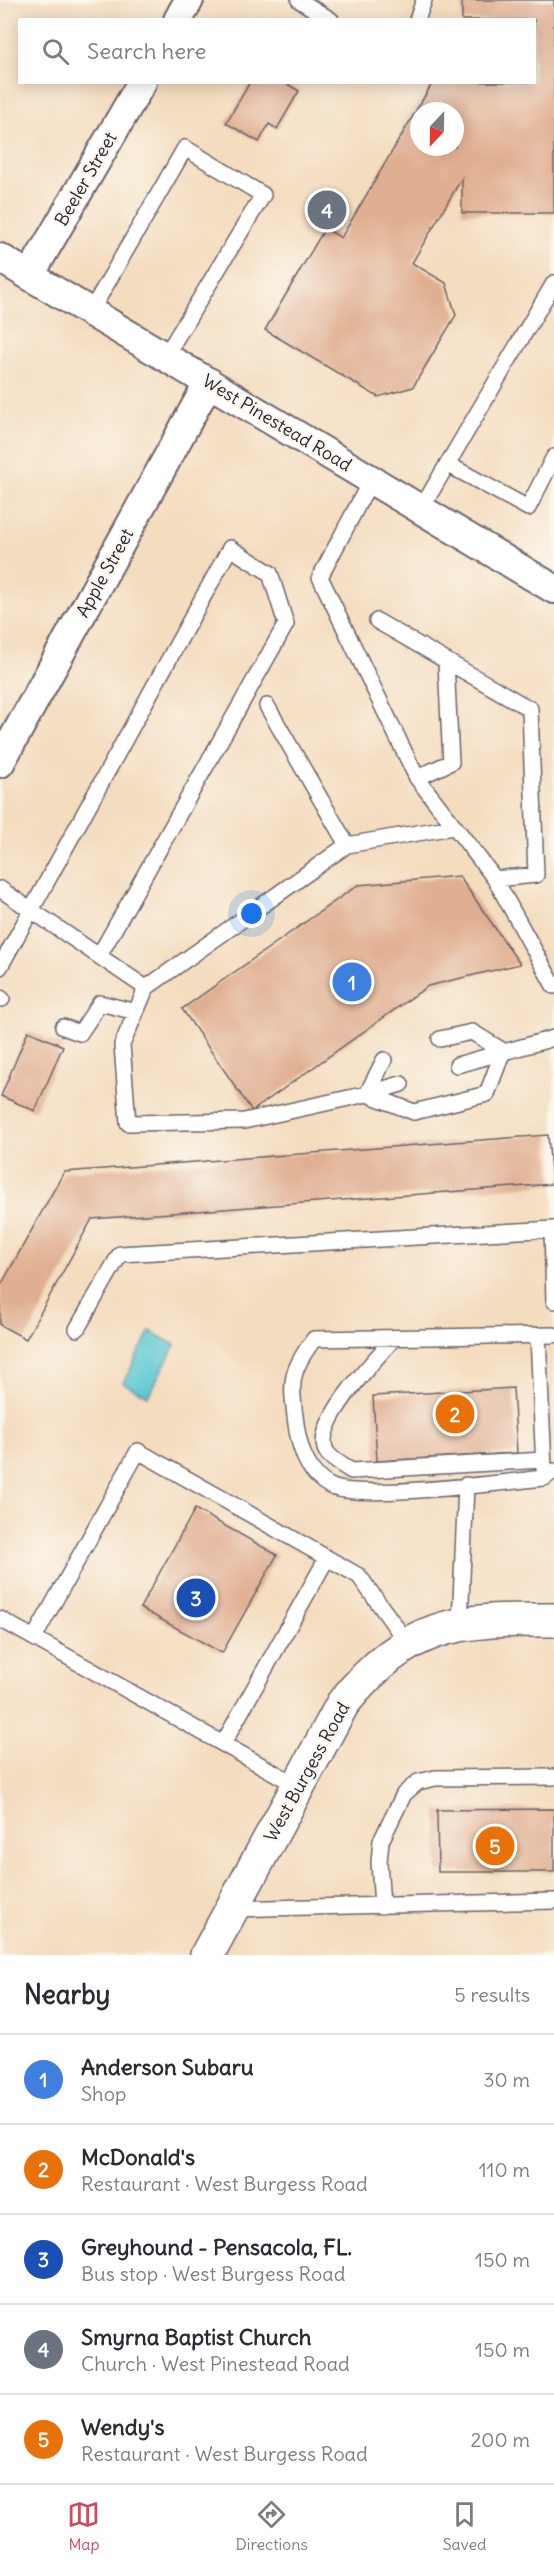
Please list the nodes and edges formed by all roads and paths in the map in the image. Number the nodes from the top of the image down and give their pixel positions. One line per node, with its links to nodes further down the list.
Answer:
1 (189, 0): 4 (street)
2 (299, 0): 5 (lane)
3 (423, 0): 6 (lane)
4 (179, 18)
5 (328, 18)
6 (418, 18)
7 (141, 84): 9 (street, Beeler Street)
8 (0, 258): 9 (street, West Pinestead Road)
9 (30, 275): 11 (street, West Pinestead Road)
10 (554, 283): 15 (lane)
11 (92, 311): 12 (street, West Pinestead Road); 12 (lane)
12 (166, 355): 13 (street, West Pinestead Road)
13 (209, 382): 16 (street, West Pinestead Road); 22 (street, Apple Street)
14 (554, 457): 15 (lane)
15 (447, 464): 17 (lane)
16 (371, 480): 17 (street, West Pinestead Road); 23 (lane)
17 (421, 509): 18 (street, West Pinestead Road)
18 (554, 589)
19 (377, 621): 20 (lane)
20 (446, 663): 23 (lane); 26 (lane)
21 (267, 706): 25 (lane)
22 (0, 763)
23 (417, 777): 24 (lane)
24 (453, 827): 25 (lane); 26 (lane)
25 (347, 845): 32 (lane)
26 (495, 879): 31 (lane)
27 (0, 889): 28 (lane)
28 (29, 911): 29 (lane); 29 (lane); 30 (lane)
29 (99, 956): 32 (lane)
30 (0, 967)
31 (554, 986)
32 (146, 988): 33 (lane)
33 (136, 1012): 34 (lane); 41 (lane)
34 (63, 1027)
35 (554, 1038): 37 (lane)
36 (440, 1039): 37 (lane)
37 (503, 1051): 39 (lane); 41 (lane)
38 (384, 1060): 41 (lane)
39 (457, 1065)
40 (401, 1084): 41 (lane)
41 (367, 1094)
42 (553, 1229): 43 (lane); 44 (lane)
43 (554, 1301)
44 (77, 1329)
45 (538, 1335): 46 (lane); 47 (lane); 48 (lane)
46 (554, 1335)
47 (394, 1338): 48 (lane); 49 (lane)
48 (547, 1470): 49 (lane)
49 (466, 1485): 53 (lane)
50 (327, 1558): 54 (lane); 55 (lane); 56 (lane)
51 (0, 1620): 54 (lane)
52 (554, 1620): 53 (main road, West Burgess Road)
53 (460, 1624): 55 (main road, West Burgess Road)
54 (34, 1638): 56 (lane)
55 (408, 1644): 58 (main road, West Burgess Road)
56 (223, 1744): 58 (lane)
57 (554, 1776): 60 (lane)
58 (298, 1786): 61 (main road, West Burgess Road)
59 (554, 1901): 60 (lane)
60 (382, 1906): 61 (lane)
61 (231, 1910): 62 (main road, West Burgess Road)
62 (207, 1955)

